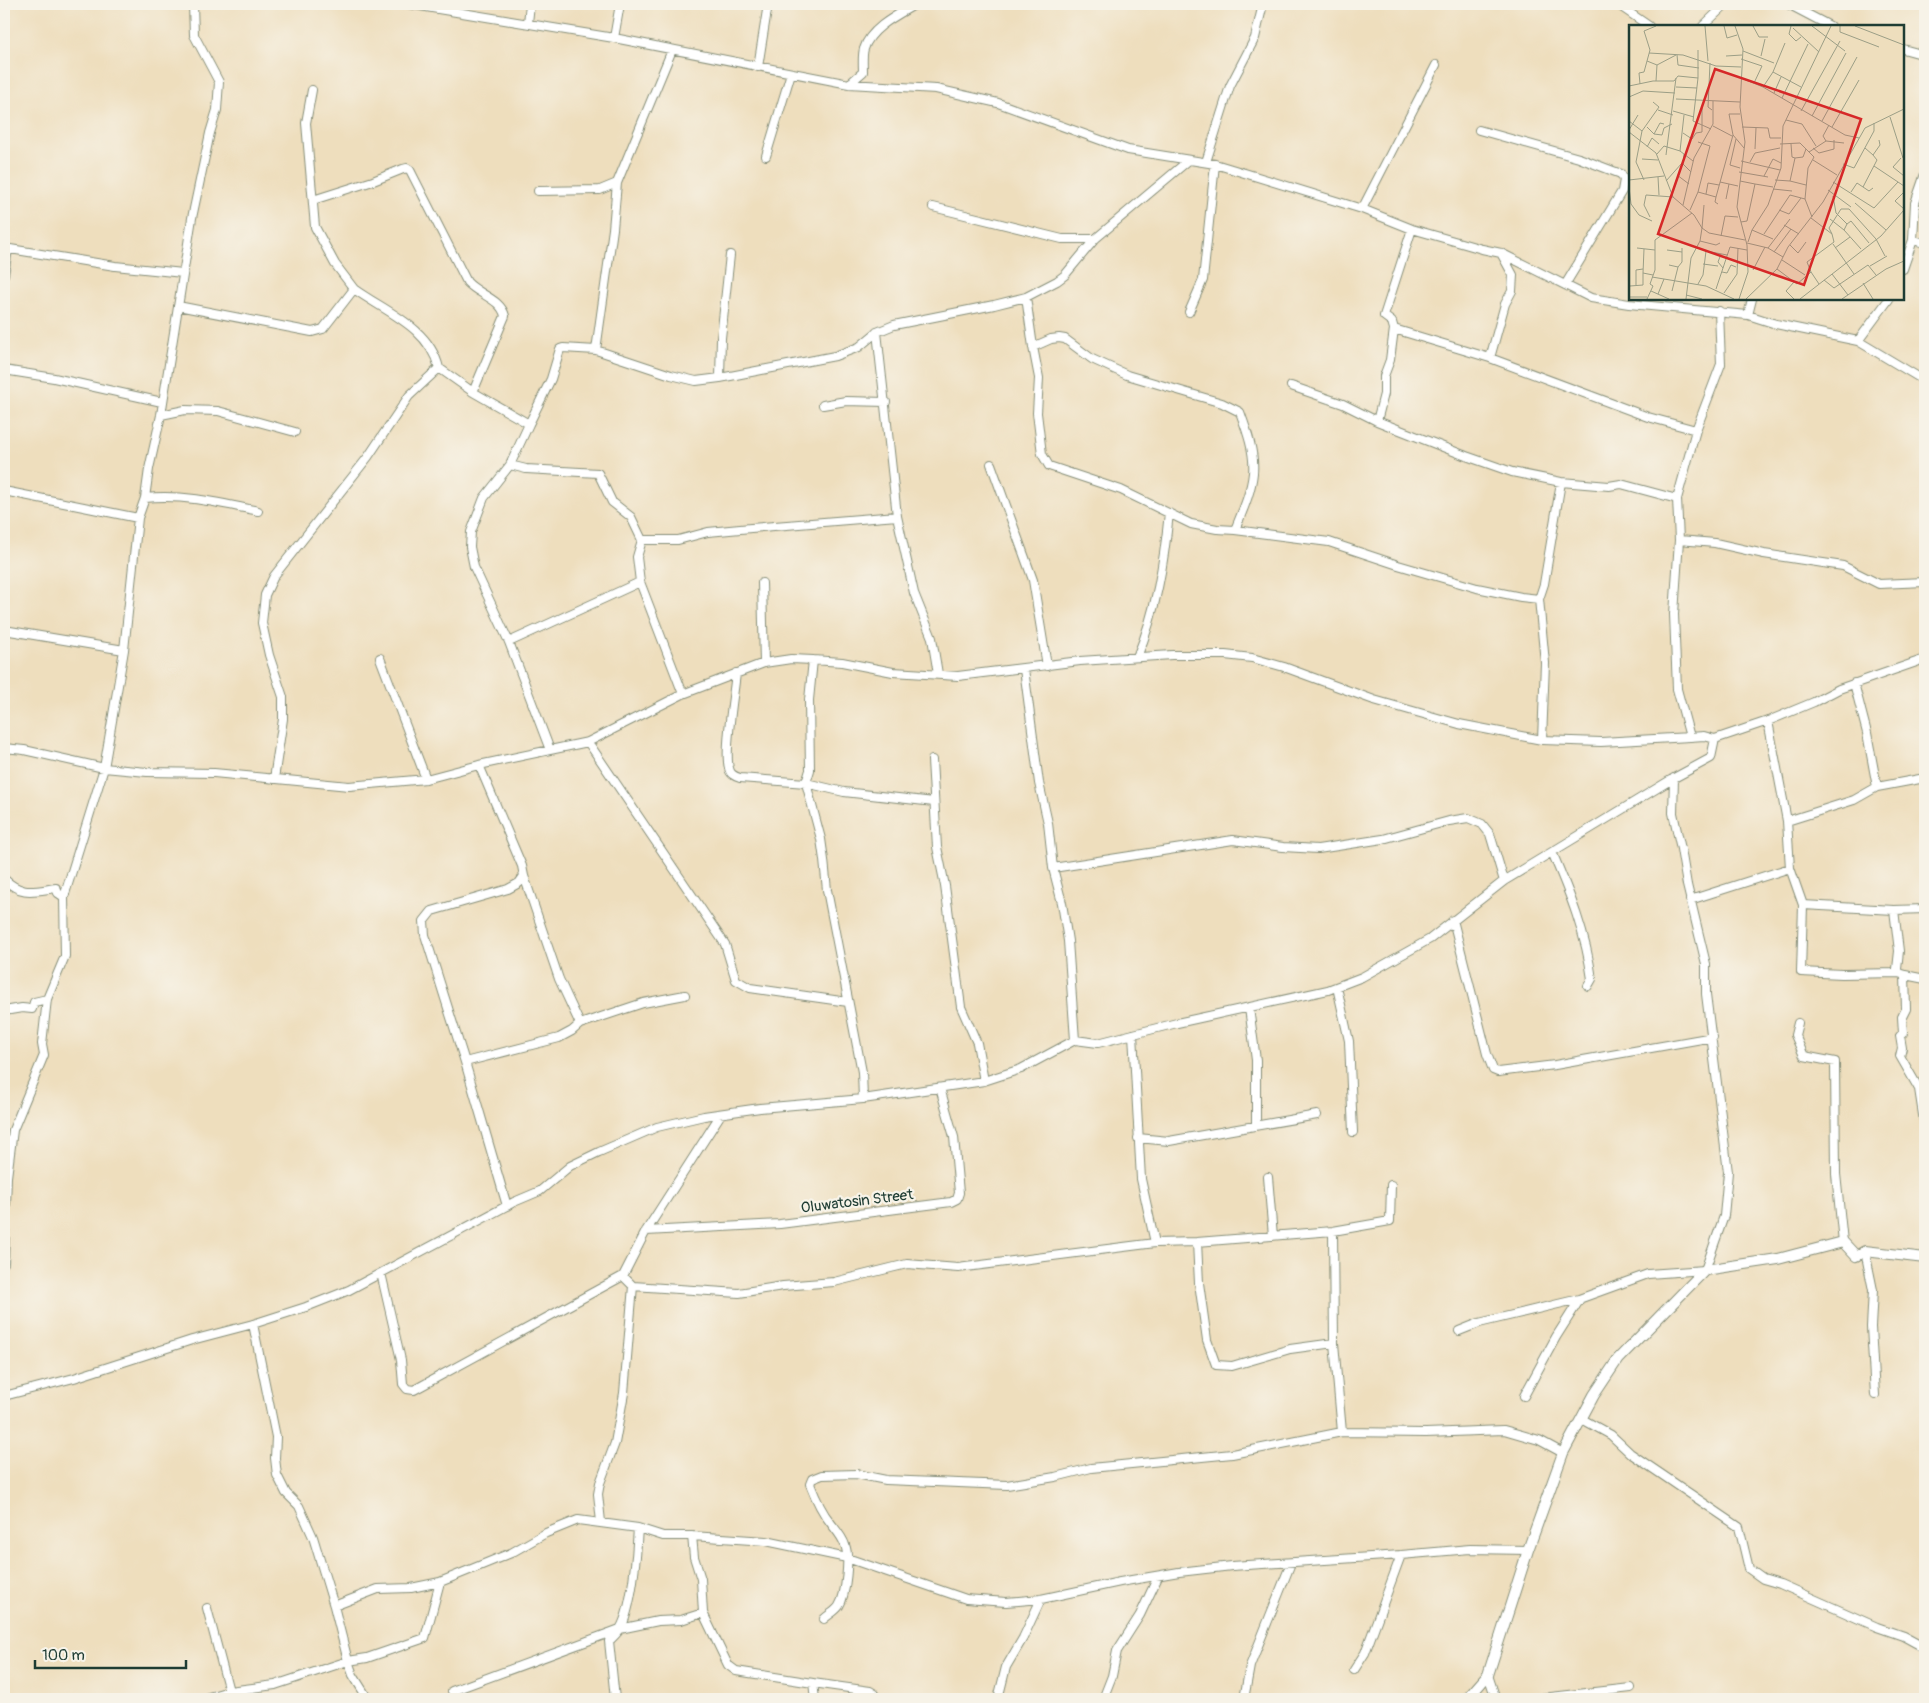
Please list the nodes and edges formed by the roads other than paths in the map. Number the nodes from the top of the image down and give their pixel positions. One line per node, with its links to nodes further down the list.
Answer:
1 (193, 4): 45 (street)
2 (408, 4): 13 (street)
3 (530, 4): 13 (street)
4 (620, 4): 17 (street)
5 (768, 4): 22 (street)
6 (901, 4): 12 (street)
7 (916, 4): 12 (street)
8 (1263, 4): 29 (street)
9 (1618, 4): 14 (street)
10 (1726, 4): 15 (street)
11 (1788, 4): 16 (street)
12 (898, 15): 24 (street)
13 (528, 23): 17 (street)
14 (1648, 25)
15 (1704, 25)
16 (1824, 25)
17 (614, 38): 19 (street)
18 (1904, 49): 20 (street)
19 (672, 50): 22 (street); 32 (street)
20 (1925, 55)
21 (1436, 65): 36 (street)
22 (758, 67): 23 (street)
23 (791, 73): 24 (street); 27 (street)
24 (849, 84): 28 (street)
25 (312, 90): 34 (street)
26 (1479, 130): 47 (street)
27 (766, 156)
28 (1189, 160): 29 (street); 38 (street)
29 (1206, 162): 30 (street)
30 (1215, 164): 36 (street); 54 (street)
31 (1925, 174): 39 (street)
32 (617, 183): 33 (street); 60 (street)
33 (538, 191)
34 (313, 200): 48 (street); 67 (street)
35 (933, 208): 38 (street)
36 (1362, 209): 37 (street)
37 (1412, 229): 42 (street); 56 (street)
38 (1095, 239): 49 (street)
39 (1913, 240): 40 (street); 44 (street)
40 (1925, 243)
41 (6, 248): 45 (street); 46 (street)
42 (1501, 253): 47 (street); 61 (street)
43 (730, 255): 64 (street)
44 (1904, 266)
45 (183, 273): 52 (street)
46 (4, 275)
47 (1565, 285): 53 (street)
48 (354, 289): 52 (street); 62 (street)
49 (1026, 296): 57 (street); 59 (street)
50 (1752, 300): 55 (street)
51 (1888, 300): 58 (street)
52 (178, 306): 68 (street)
53 (1719, 311): 55 (street); 74 (street)
54 (1189, 312)
55 (1748, 315): 58 (street)
56 (1394, 329): 61 (street); 72 (street)
57 (877, 332): 64 (street); 69 (street)
58 (1858, 341): 65 (street)
59 (1033, 348): 83 (street); 86 (street)
60 (596, 350): 64 (street); 73 (street)
61 (1490, 358): 74 (street)
62 (439, 368): 67 (street); 119 (street)
63 (4, 370): 68 (street)
64 (720, 378)
65 (1925, 381)
66 (1291, 386): 72 (street)
67 (473, 392): 73 (street)
68 (162, 402): 71 (street)
69 (886, 402): 70 (street); 84 (street)
70 (823, 405)
71 (160, 415): 75 (street); 80 (street)
72 (1377, 421): 78 (street)
73 (529, 424): 77 (street)
74 (1696, 430): 81 (street)
75 (295, 432)
76 (992, 464): 101 (street)
77 (510, 465): 87 (street); 94 (street)
78 (1561, 482): 81 (street); 92 (street)
79 (4, 491): 85 (street)
80 (145, 498): 82 (street); 85 (street)
81 (1677, 499): 88 (street)
82 (258, 511)
83 (1169, 514): 86 (street); 96 (street)
84 (897, 516): 87 (street); 104 (street)
85 (138, 518): 95 (street)
86 (1235, 530): 92 (street)
87 (642, 540): 89 (street)
88 (1678, 540): 91 (street); 108 (street)
89 (640, 582): 94 (street); 106 (street)
90 (762, 582): 100 (street)
91 (1925, 582)
92 (1539, 599): 110 (street)
93 (4, 630): 95 (street)
94 (509, 642): 113 (street)
95 (124, 650): 116 (street)
96 (1136, 657): 101 (street); 110 (street)
97 (380, 658): 120 (street)
98 (1925, 659): 105 (street)
99 (813, 660): 100 (street); 104 (street); 121 (street)
100 (764, 663): 103 (street)
101 (1047, 666): 102 (street)
102 (1024, 669): 104 (street); 126 (street)
103 (736, 673): 106 (street); 121 (street)
104 (938, 674)
105 (1854, 684): 107 (street); 122 (street)
106 (682, 694): 111 (street)
107 (1768, 721): 109 (street); 124 (street)
108 (1690, 737): 109 (street); 110 (street)
109 (1715, 739): 117 (street)
110 (1542, 740)
111 (588, 742): 113 (street); 143 (street)
112 (4, 748): 116 (street)
113 (550, 750): 115 (street)
114 (932, 760): 123 (street)
115 (479, 766): 120 (street); 128 (street)
116 (104, 768): 119 (street); 131 (street)
117 (1674, 778): 125 (street); 132 (street)
118 (1925, 778): 122 (street)
119 (274, 779): 120 (street)
120 (426, 779)
121 (806, 783): 123 (street); 143 (street)
122 (1877, 787): 124 (street)
123 (934, 802): 152 (street)
124 (1787, 821): 127 (street)
125 (1552, 852): 130 (street); 139 (street)
126 (1053, 868): 130 (street); 150 (street)
127 (1790, 868): 132 (street); 133 (street)
128 (524, 876): 147 (street); 151 (street)
129 (4, 878): 131 (street)
130 (1504, 881): 136 (street)
131 (64, 897): 142 (street)
132 (1690, 900): 149 (street)
133 (1803, 905): 135 (street); 137 (street)
134 (1925, 909): 135 (street)
135 (1894, 910): 137 (street)
136 (1453, 920): 140 (street); 149 (street)
137 (1902, 974): 138 (street); 158 (street)
138 (1925, 979)
139 (1588, 986)
140 (1337, 987): 144 (street); 161 (street)
141 (685, 995): 147 (street)
142 (47, 999): 145 (street); 160 (street)
143 (848, 1002): 154 (street)
144 (1249, 1008): 148 (street); 157 (street)
145 (4, 1010)
146 (1798, 1023): 170 (street)
147 (580, 1024): 151 (street)
148 (1133, 1034): 150 (street); 162 (street)
149 (1713, 1037): 176 (street)
150 (1075, 1040): 152 (street)
151 (466, 1062): 165 (street)
152 (984, 1081): 153 (street)
153 (940, 1088): 154 (street); 166 (street, Oluwatosin Street)
154 (863, 1099): 155 (street)
155 (721, 1114): 165 (street); 166 (street)
156 (1317, 1115): 157 (street)
157 (1256, 1125): 162 (street)
158 (1925, 1128)
159 (4, 1129): 160 (street)
160 (13, 1130): 172 (street)
161 (1353, 1132)
162 (1138, 1138): 171 (street)
163 (1268, 1177): 168 (street)
164 (1391, 1185): 167 (street)
165 (507, 1206): 177 (street)
166 (646, 1231): 178 (street)
167 (1333, 1231): 168 (street); 183 (street)
168 (1273, 1236): 169 (street)
169 (1197, 1242): 171 (street); 183 (street)
170 (1843, 1242): 173 (street); 176 (street)
171 (1155, 1243): 179 (street)
172 (4, 1248): 175 (street)
173 (1865, 1251): 174 (street); 184 (street)
174 (1925, 1258)
175 (4, 1263)
176 (1705, 1270): 180 (street); 187 (street)
177 (381, 1273): 178 (street); 181 (street)
178 (623, 1276): 179 (street)
179 (633, 1286): 190 (street)
180 (1580, 1299): 182 (street); 186 (street)
181 (253, 1324): 185 (street); 200 (street)
182 (1459, 1331)
183 (1334, 1343): 188 (street)
184 (1875, 1395)
185 (4, 1396)
186 (1524, 1396)
187 (1582, 1419): 189 (street); 205 (street)
188 (1342, 1432): 189 (street); 195 (street)
189 (1563, 1453): 193 (street)
190 (601, 1522): 191 (street); 198 (street)
191 (638, 1528): 192 (street); 204 (street)
192 (692, 1536): 195 (street); 202 (street)
193 (1528, 1550): 194 (street); 208 (street)
194 (1401, 1556): 196 (street); 207 (street)
195 (847, 1558): 199 (street); 203 (street)
196 (1291, 1563): 197 (street); 220 (street)
197 (1158, 1577): 199 (street); 219 (street)
198 (440, 1582): 200 (street); 206 (street)
199 (1041, 1599): 218 (street)
200 (334, 1606): 206 (street)
201 (207, 1608): 211 (street)
202 (703, 1613): 204 (street); 209 (street)
203 (824, 1619)
204 (620, 1629): 212 (street); 215 (street)
205 (1925, 1648)
206 (348, 1661): 211 (street); 214 (street)
207 (1354, 1670)
208 (1488, 1675): 221 (street); 222 (street)
209 (813, 1683): 216 (street); 217 (street)
210 (1630, 1688): 223 (street)
211 (229, 1691): 213 (street)
212 (452, 1691)
213 (202, 1699)
214 (368, 1699)
215 (615, 1699)
216 (815, 1699)
217 (878, 1699)
218 (998, 1699)
219 (1103, 1699)
220 (1244, 1699)
221 (1467, 1699)
222 (1496, 1699)
223 (1533, 1699)

